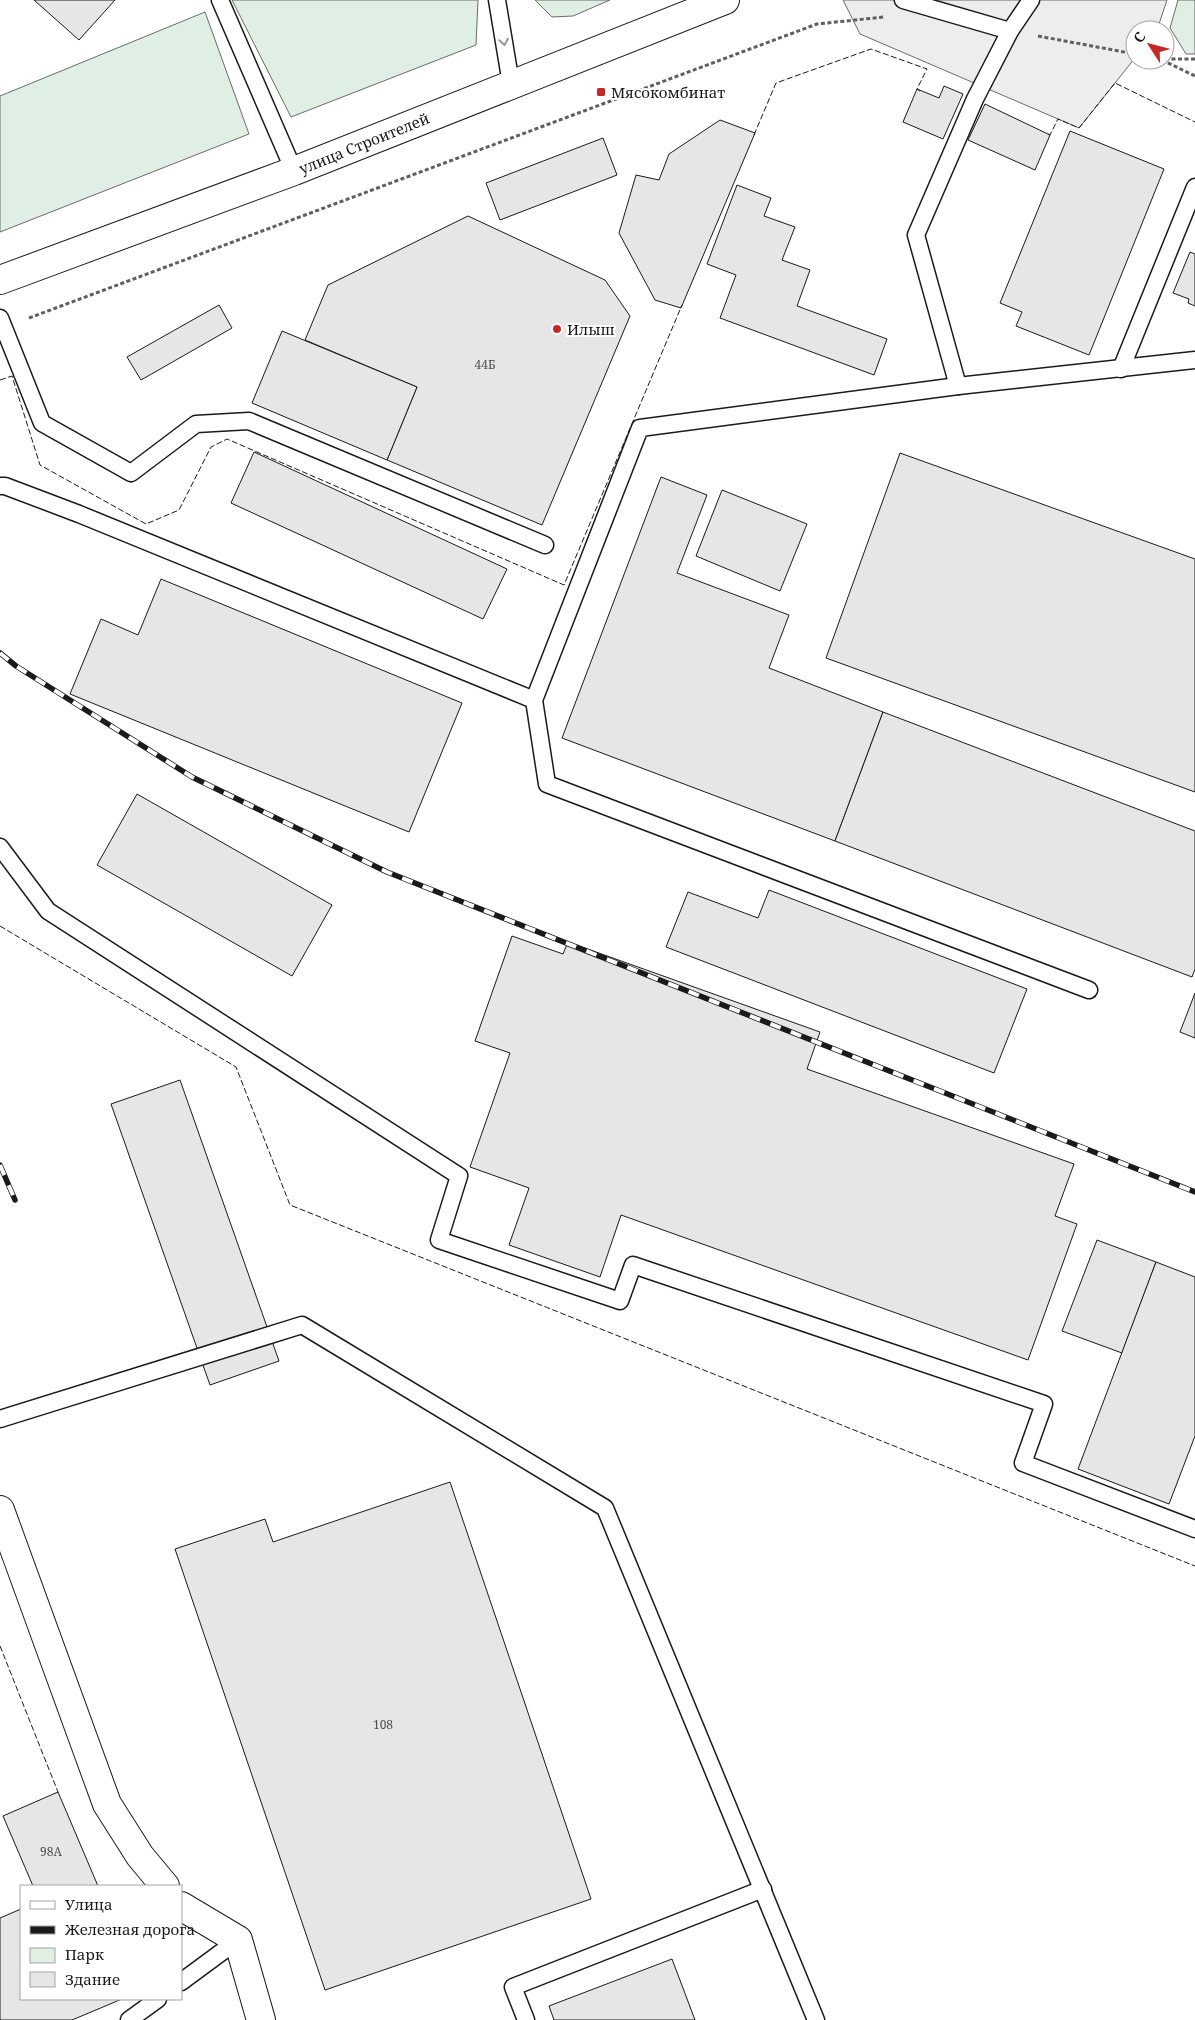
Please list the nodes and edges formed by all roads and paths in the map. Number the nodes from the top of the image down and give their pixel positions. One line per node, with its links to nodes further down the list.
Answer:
1 (220, 0): 14 (lane)
2 (497, 0): 13 (lane, one-way to 13)
3 (726, 0): 13 (main road, улица Строителей)
4 (903, 0): 7 (lane)
5 (1031, 0): 7 (lane)
6 (892, 17): 17 (path)
7 (1010, 31): 8 (path); 20 (lane)
8 (1125, 52)
9 (1195, 59): 10 (path)
10 (1175, 60)
11 (1175, 66): 12 (path)
12 (1195, 76)
13 (511, 84): 14 (main road, улица Строителей)
14 (294, 171): 16 (main road, улица Строителей)
15 (1195, 187): 19 (lane)
16 (0, 280)
17 (2, 322): 22 (lane)
18 (1195, 360): 19 (lane)
19 (1121, 368): 20 (lane)
20 (958, 386): 23 (lane)
21 (0, 486): 23 (lane)
22 (545, 546)
23 (534, 700): 25 (lane)
24 (0, 847): 28 (lane)
25 (1089, 990)
26 (0, 1419): 30 (lane)
27 (0, 1510): 29 (main road)
28 (1195, 1529)
29 (164, 1885)
30 (763, 1890): 37 (lane); 38 (lane)
31 (182, 1907): 32 (main road)
32 (238, 1940): 33 (lane); 36 (main road)
33 (182, 1981)
34 (157, 2000): 35 (lane)
35 (129, 2020)
36 (261, 2020)
37 (526, 2020)
38 (816, 2020)

